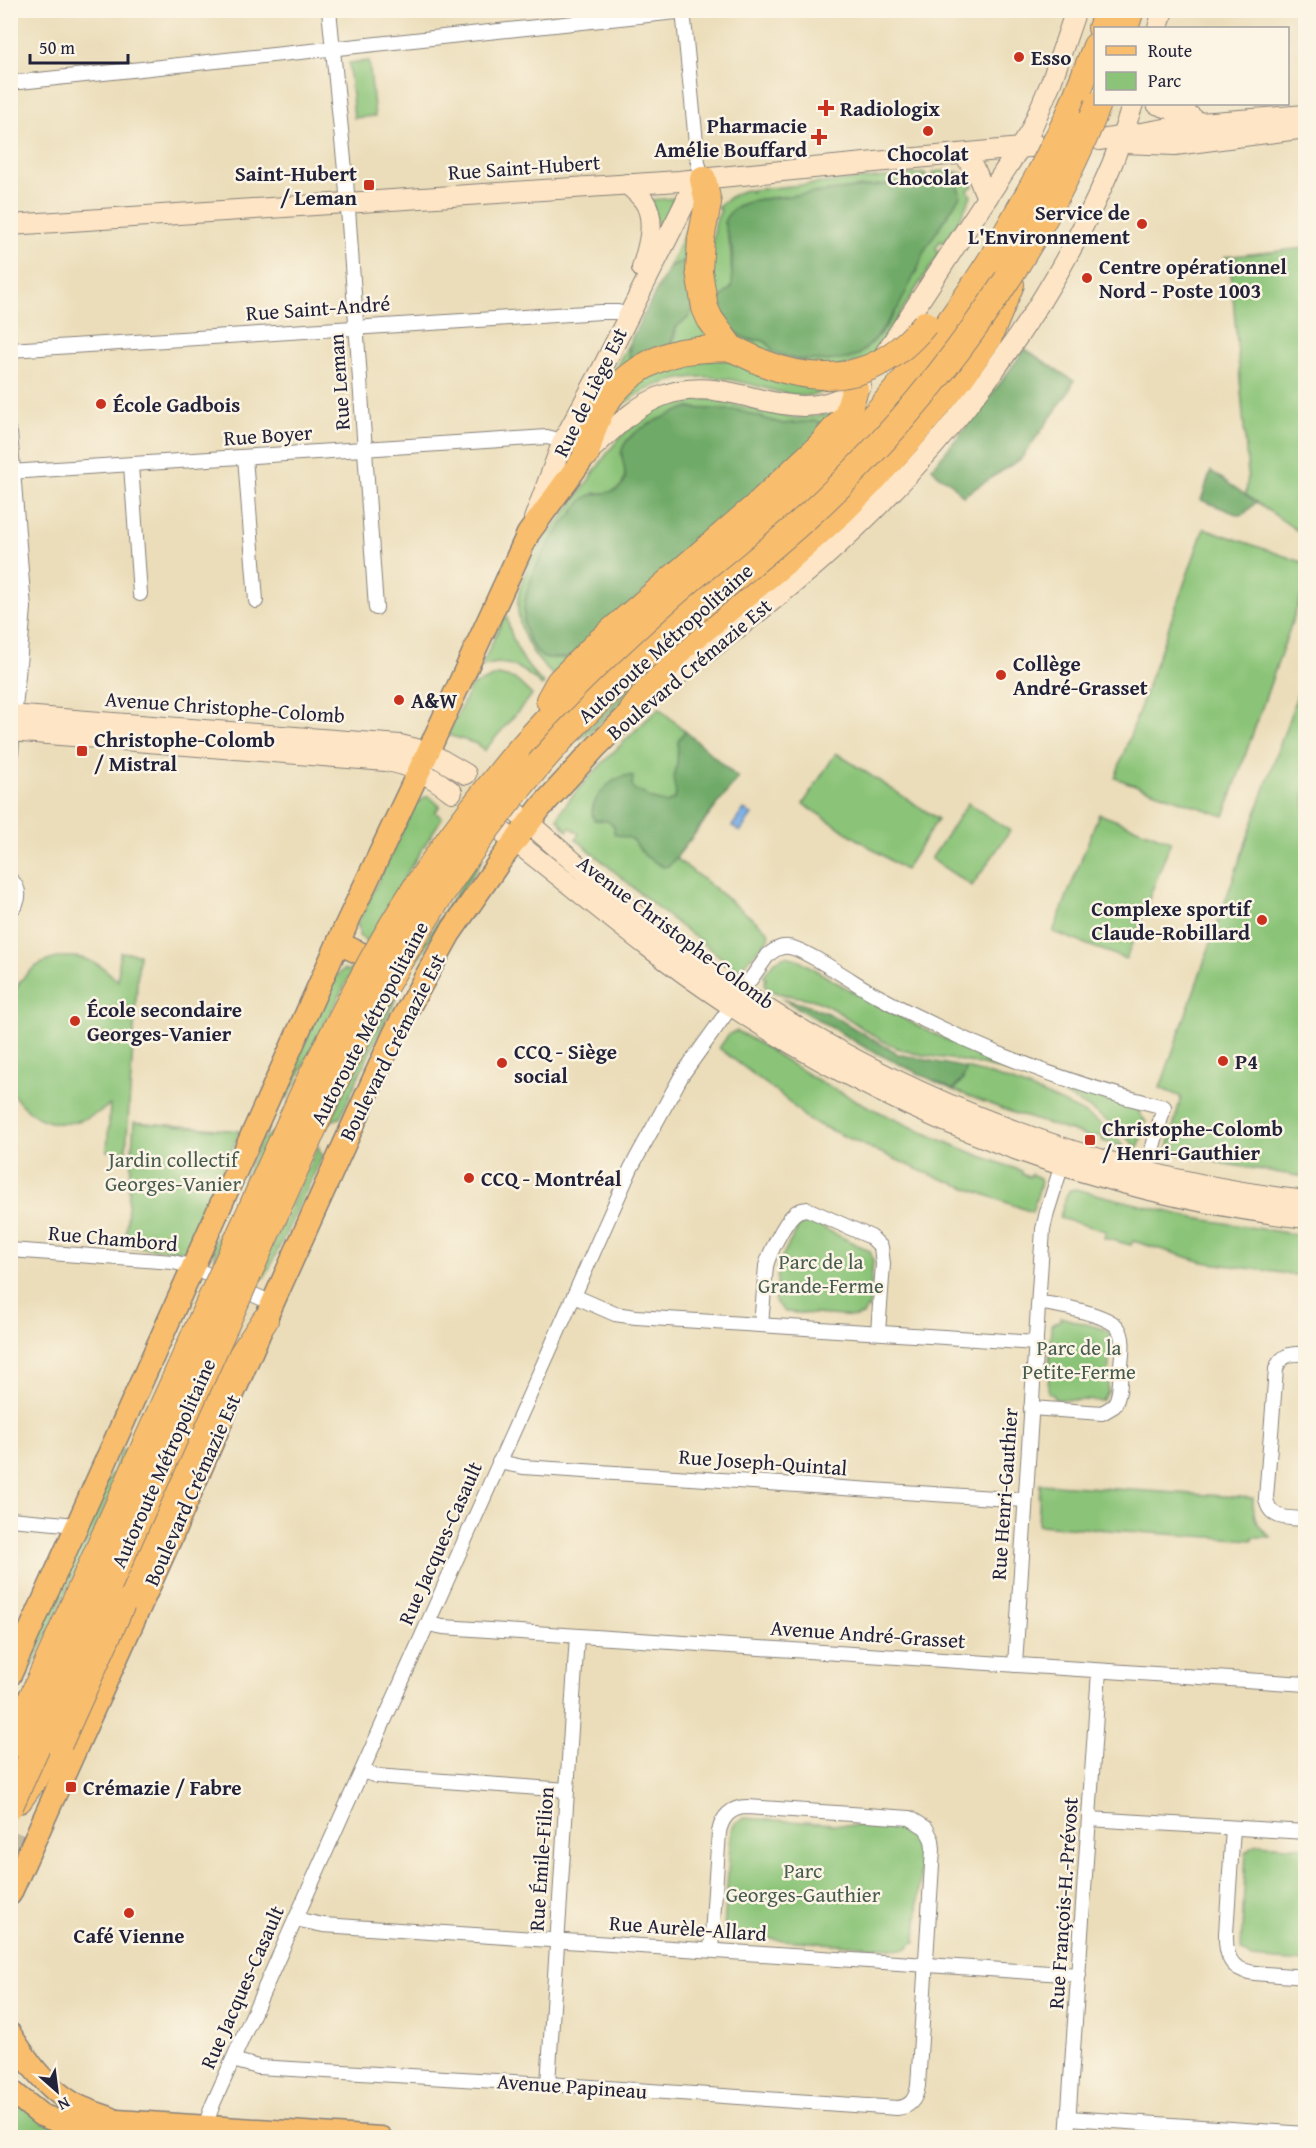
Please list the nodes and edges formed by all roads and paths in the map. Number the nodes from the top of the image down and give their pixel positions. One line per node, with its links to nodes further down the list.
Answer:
1 (329, 10): 10 (street, Rue Leman)
2 (1076, 10): 20 (main road)
3 (1107, 10): 7 (highway)
4 (1131, 10): 8 (highway)
5 (1162, 10): 9 (main road)
6 (687, 11): 10 (street); 22 (street, Rue de Liège Est)
7 (1101, 27)
8 (1125, 27)
9 (1158, 27)
10 (333, 49): 12 (street); 25 (street, Rue Leman)
11 (1094, 49): 28 (highway, Autoroute Métropolitaine, bridge)
12 (10, 83)
13 (1098, 105): 27 (highway, Autoroute Métropolitaine, bridge)
14 (1133, 105): 19 (main road, Boulevard Crémazie Est)
15 (1160, 105): 17 (main road)
16 (1305, 115): 17 (main road)
17 (1199, 123): 19 (main road)
18 (1305, 128): 19 (main road)
19 (1121, 139): 45 (main road, Boulevard Crémazie Est)
20 (1030, 147): 21 (main road, Rue Saint-Hubert); 24 (main road)
21 (964, 154): 22 (main road, Rue Saint-Hubert); 24 (main road)
22 (697, 179): 23 (main road, Rue Saint-Hubert); 29 (main road, Rue de Liège Est); 31 (highway)
23 (627, 184): 25 (main road, Rue Saint-Hubert); 29 (main road)
24 (987, 198): 33 (main road)
25 (348, 202): 26 (main road, Rue Saint-Hubert); 30 (street, Rue Leman)
26 (10, 225)
27 (1027, 246): 45 (highway, bridge); 89 (highway, Autoroute Métropolitaine, bridge)
28 (991, 260): 31 (highway, bridge); 47 (highway, Autoroute Métropolitaine)
29 (627, 316): 30 (street, Rue Saint-André); 35 (main road, Rue de Liège Est)
30 (357, 326): 32 (street, Rue Saint-André); 36 (street, Rue Leman)
31 (731, 348): 37 (highway)
32 (10, 350)
33 (855, 389): 37 (main road); 47 (highway)
34 (10, 433): 40 (street)
35 (563, 441): 36 (street, Rue Boyer); 41 (main road, Rue de Liège Est)
36 (365, 448): 38 (street, Rue Boyer); 44 (street, Rue Leman)
37 (586, 454): 41 (main road)
38 (245, 457): 39 (street, Rue Boyer); 43 (street)
39 (131, 465): 40 (street, Rue Boyer); 42 (street)
40 (12, 472): 46 (street)
41 (528, 534): 48 (main road, Rue de Liège Est)
42 (140, 594)
43 (256, 601)
44 (376, 608)
45 (633, 710): 52 (main road, Boulevard Crémazie Est)
46 (12, 723): 48 (main road, Avenue Christophe-Colomb); 49 (street)
47 (516, 754): 86 (highway, Autoroute Métropolitaine, bridge)
48 (424, 761): 50 (main road, Avenue Christophe-Colomb); 51 (main road, Avenue Christophe-Colomb); 55 (main road)
49 (10, 765)
50 (466, 774)
51 (452, 792)
52 (514, 826): 57 (main road, Avenue Christophe-Colomb); 59 (main road, Boulevard Crémazie Est)
53 (10, 879): 54 (street)
54 (10, 911)
55 (338, 943): 56 (main road); 65 (main road)
56 (362, 954)
57 (736, 999): 60 (main road, Avenue Christophe-Colomb); 61 (street, Rue Jacques-Casault); 67 (street, Rue Jacques-Casault)
58 (323, 1133): 59 (main road)
59 (344, 1142): 69 (main road, Boulevard Crémazie Est)
60 (1064, 1157): 61 (main road, Avenue Christophe-Colomb); 68 (street, Rue Henri-Gauthier)
61 (1143, 1180): 62 (main road, Avenue Christophe-Colomb); 63 (main road, Avenue Christophe-Colomb)
62 (1305, 1201)
63 (1305, 1218)
64 (10, 1250): 65 (street, Rue Chambord)
65 (200, 1272): 79 (main road)
66 (252, 1294): 69 (street)
67 (574, 1296): 70 (street); 75 (street, Rue Jacques-Casault)
68 (1039, 1303): 72 (street, Rue Henri-Gauthier); 74 (street)
69 (269, 1311): 90 (highway, bridge); 94 (main road, Boulevard Crémazie Est)
70 (761, 1324): 71 (street); 71 (street)
71 (878, 1332): 72 (street)
72 (1036, 1343): 74 (street, Rue Henri-Gauthier)
73 (1305, 1354): 78 (street)
74 (1031, 1408): 76 (street, Rue Henri-Gauthier)
75 (500, 1462): 76 (street, Rue Joseph-Quintal); 80 (street, Rue Jacques-Casault)
76 (1025, 1500): 82 (street, Rue Henri-Gauthier)
77 (10, 1519): 79 (street)
78 (1305, 1519)
79 (76, 1525): 84 (main road)
80 (428, 1624): 81 (street, Avenue André-Grasset); 87 (street, Rue Jacques-Casault)
81 (577, 1636): 82 (street, Avenue André-Grasset); 88 (street, Rue Émile-Filion)
82 (1015, 1665): 83 (street, Avenue André-Grasset)
83 (1099, 1671): 85 (street, Avenue André-Grasset); 91 (street, Rue François-H.-Prévost)
84 (10, 1675)
85 (1305, 1684)
86 (10, 1746)
87 (362, 1771): 88 (street); 95 (street, Rue Jacques-Casault)
88 (567, 1790): 96 (street, Rue Émile-Filion)
89 (10, 1806)
90 (10, 1812)
91 (1089, 1819): 92 (street); 99 (street, Rue François-H.-Prévost)
92 (1233, 1828): 93 (street); 100 (street)
93 (1305, 1832)
94 (10, 1894)
95 (295, 1919): 96 (street, Rue Aurèle-Allard); 102 (street, Rue Jacques-Casault)
96 (557, 1940): 97 (street, Rue Aurèle-Allard); 103 (street, Rue Émile-Filion)
97 (711, 1950): 98 (street, Rue Aurèle-Allard); 98 (street)
98 (925, 1964): 99 (street, Rue Aurèle-Allard); 103 (street, Avenue Papineau)
99 (1078, 1975): 105 (street, Rue François-H.-Prévost)
100 (1305, 1977)
101 (10, 2034): 106 (main road)
102 (233, 2060): 103 (street, Avenue Papineau); 107 (street, Rue Jacques-Casault)
103 (548, 2084)
104 (10, 2090): 106 (main road)
105 (1069, 2118): 108 (street); 110 (street, Rue François-H.-Prévost)
106 (117, 2121): 107 (main road)
107 (204, 2132): 109 (main road)
108 (1305, 2134)
109 (381, 2138)
110 (1067, 2138)

